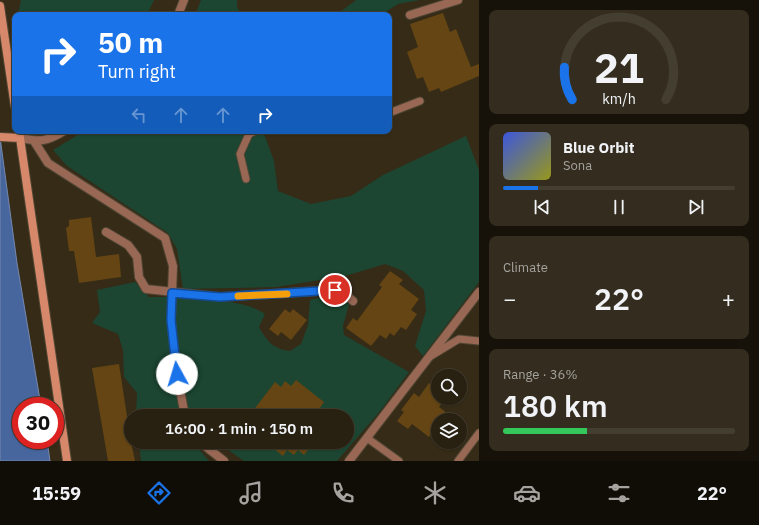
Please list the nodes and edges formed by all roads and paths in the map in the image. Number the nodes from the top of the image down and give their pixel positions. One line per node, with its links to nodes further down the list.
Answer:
1 (184, 0): 4 (street)
2 (458, 0): 5 (street)
3 (0, 6): 6 (street)
4 (179, 12)
5 (410, 15)
6 (12, 87)
7 (420, 101): 8 (lane)
8 (392, 112)
9 (59, 134): 13 (street)
10 (249, 134): 14 (lane)
11 (19, 135): 12 (street); 13 (street); 25 (street)
12 (0, 137)
13 (34, 141): 17 (street)
14 (246, 179)
15 (106, 232): 17 (street)
16 (479, 292): 20 (street)
17 (172, 293): 18 (street); 21 (street)
18 (353, 300)
19 (479, 340): 20 (lane)
20 (428, 358): 23 (street)
21 (184, 409)
22 (479, 433): 29 (lane)
23 (367, 438): 27 (street); 28 (lane)
24 (209, 449): 26 (street)
25 (67, 461)
26 (224, 461)
27 (349, 461)
28 (399, 461)
29 (458, 461)

